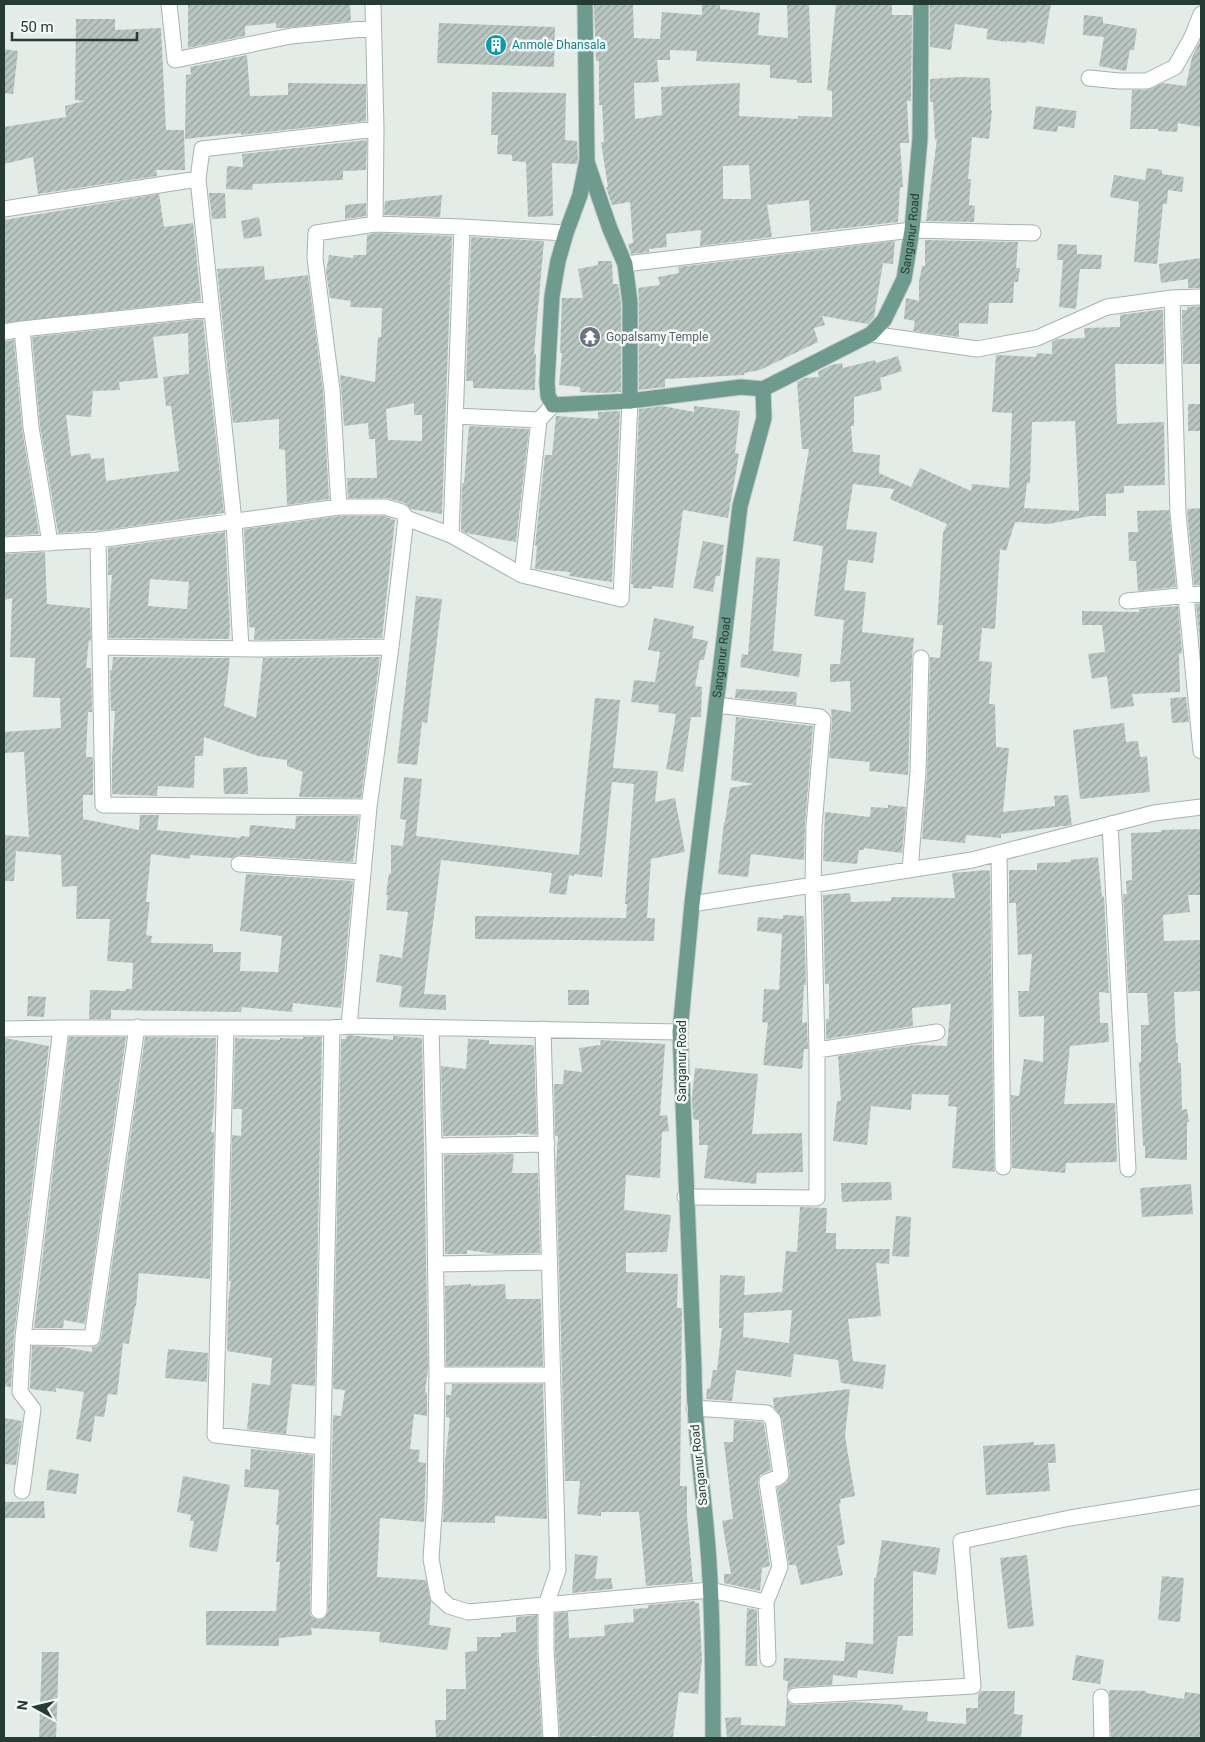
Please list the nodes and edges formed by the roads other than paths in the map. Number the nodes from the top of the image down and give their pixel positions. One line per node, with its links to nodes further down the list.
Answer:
1 (169, 4): 6 (street)
2 (372, 4): 6 (street)
3 (585, 4): 9 (main road)
4 (921, 4): 14 (main road, Sanganur Road)
5 (1201, 14): 7 (street)
6 (373, 28): 8 (street)
7 (1089, 78)
8 (376, 129): 10 (street); 12 (street)
9 (586, 160): 16 (main road); 17 (main road)
10 (198, 179): 11 (street); 20 (street)
11 (4, 209)
12 (375, 224): 13 (street); 29 (street)
13 (462, 226): 16 (street); 27 (street)
14 (912, 230): 15 (street); 17 (street); 23 (main road, Sanganur Road)
15 (1033, 232)
16 (566, 233): 26 (main road)
17 (625, 264): 25 (main road)
18 (1201, 297): 19 (street)
19 (1172, 298): 23 (street); 37 (street)
20 (211, 309): 21 (street); 31 (street)
21 (22, 329): 22 (street); 34 (street)
22 (4, 332)
23 (871, 334): 24 (main road, Sanganur Road)
24 (763, 389): 25 (main road); 43 (main road, Sanganur Road)
25 (630, 401): 26 (main road); 36 (street)
26 (553, 406): 28 (street)
27 (455, 416): 28 (street); 32 (street)
28 (539, 420): 36 (street)
29 (340, 507): 30 (street); 31 (street)
30 (406, 518): 32 (street); 40 (street)
31 (234, 521): 33 (street); 41 (street)
32 (451, 535): 36 (street)
33 (98, 540): 34 (street); 39 (street)
34 (50, 543): 35 (street)
35 (4, 545)
36 (522, 575)
37 (1194, 595): 38 (street); 44 (street)
38 (1128, 601)
39 (101, 647): 41 (street); 45 (street)
40 (391, 647): 41 (street); 45 (street)
41 (240, 649)
42 (921, 658): 50 (street)
43 (716, 705): 52 (street); 53 (main road, Sanganur Road)
44 (1201, 751)
45 (370, 807): 51 (street)
46 (1201, 807): 47 (street)
47 (1110, 824): 48 (street); 68 (street)
48 (999, 853): 50 (street); 67 (street)
49 (239, 864): 51 (street)
50 (910, 870): 52 (street)
51 (363, 872): 54 (street)
52 (813, 885): 53 (street); 64 (street)
53 (692, 904): 62 (main road, Sanganur Road)
54 (349, 1026): 58 (street); 59 (street)
55 (137, 1027): 56 (street); 57 (street); 72 (street)
56 (61, 1028): 61 (street); 72 (street)
57 (226, 1028): 58 (street); 76 (street)
58 (332, 1028): 76 (street)
59 (431, 1028): 60 (street); 66 (street)
60 (543, 1028): 62 (street); 65 (street)
61 (4, 1029)
62 (680, 1032): 69 (main road, Sanganur Road)
63 (937, 1032): 64 (street)
64 (817, 1050): 69 (street)
65 (547, 1144): 66 (street); 70 (street)
66 (434, 1146): 71 (street)
67 (1003, 1168)
68 (1128, 1169)
69 (686, 1197): 75 (main road, Sanganur Road)
70 (548, 1262): 71 (street); 74 (street)
71 (436, 1264): 73 (street)
72 (23, 1337): 77 (street)
73 (437, 1375): 74 (street); 81 (street)
74 (553, 1375): 81 (street)
75 (694, 1408): 79 (main road, Sanganur Road); 80 (street)
76 (322, 1448): 82 (street)
77 (22, 1491)
78 (1201, 1497): 84 (street)
79 (710, 1590): 80 (street); 81 (street); 87 (main road, Sanganur Road)
80 (766, 1602): 83 (street)
81 (546, 1605): 86 (street)
82 (319, 1611)
83 (768, 1660)
84 (795, 1696)
85 (1101, 1697): 88 (street)
86 (551, 1738)
87 (713, 1738)
88 (1102, 1738)

